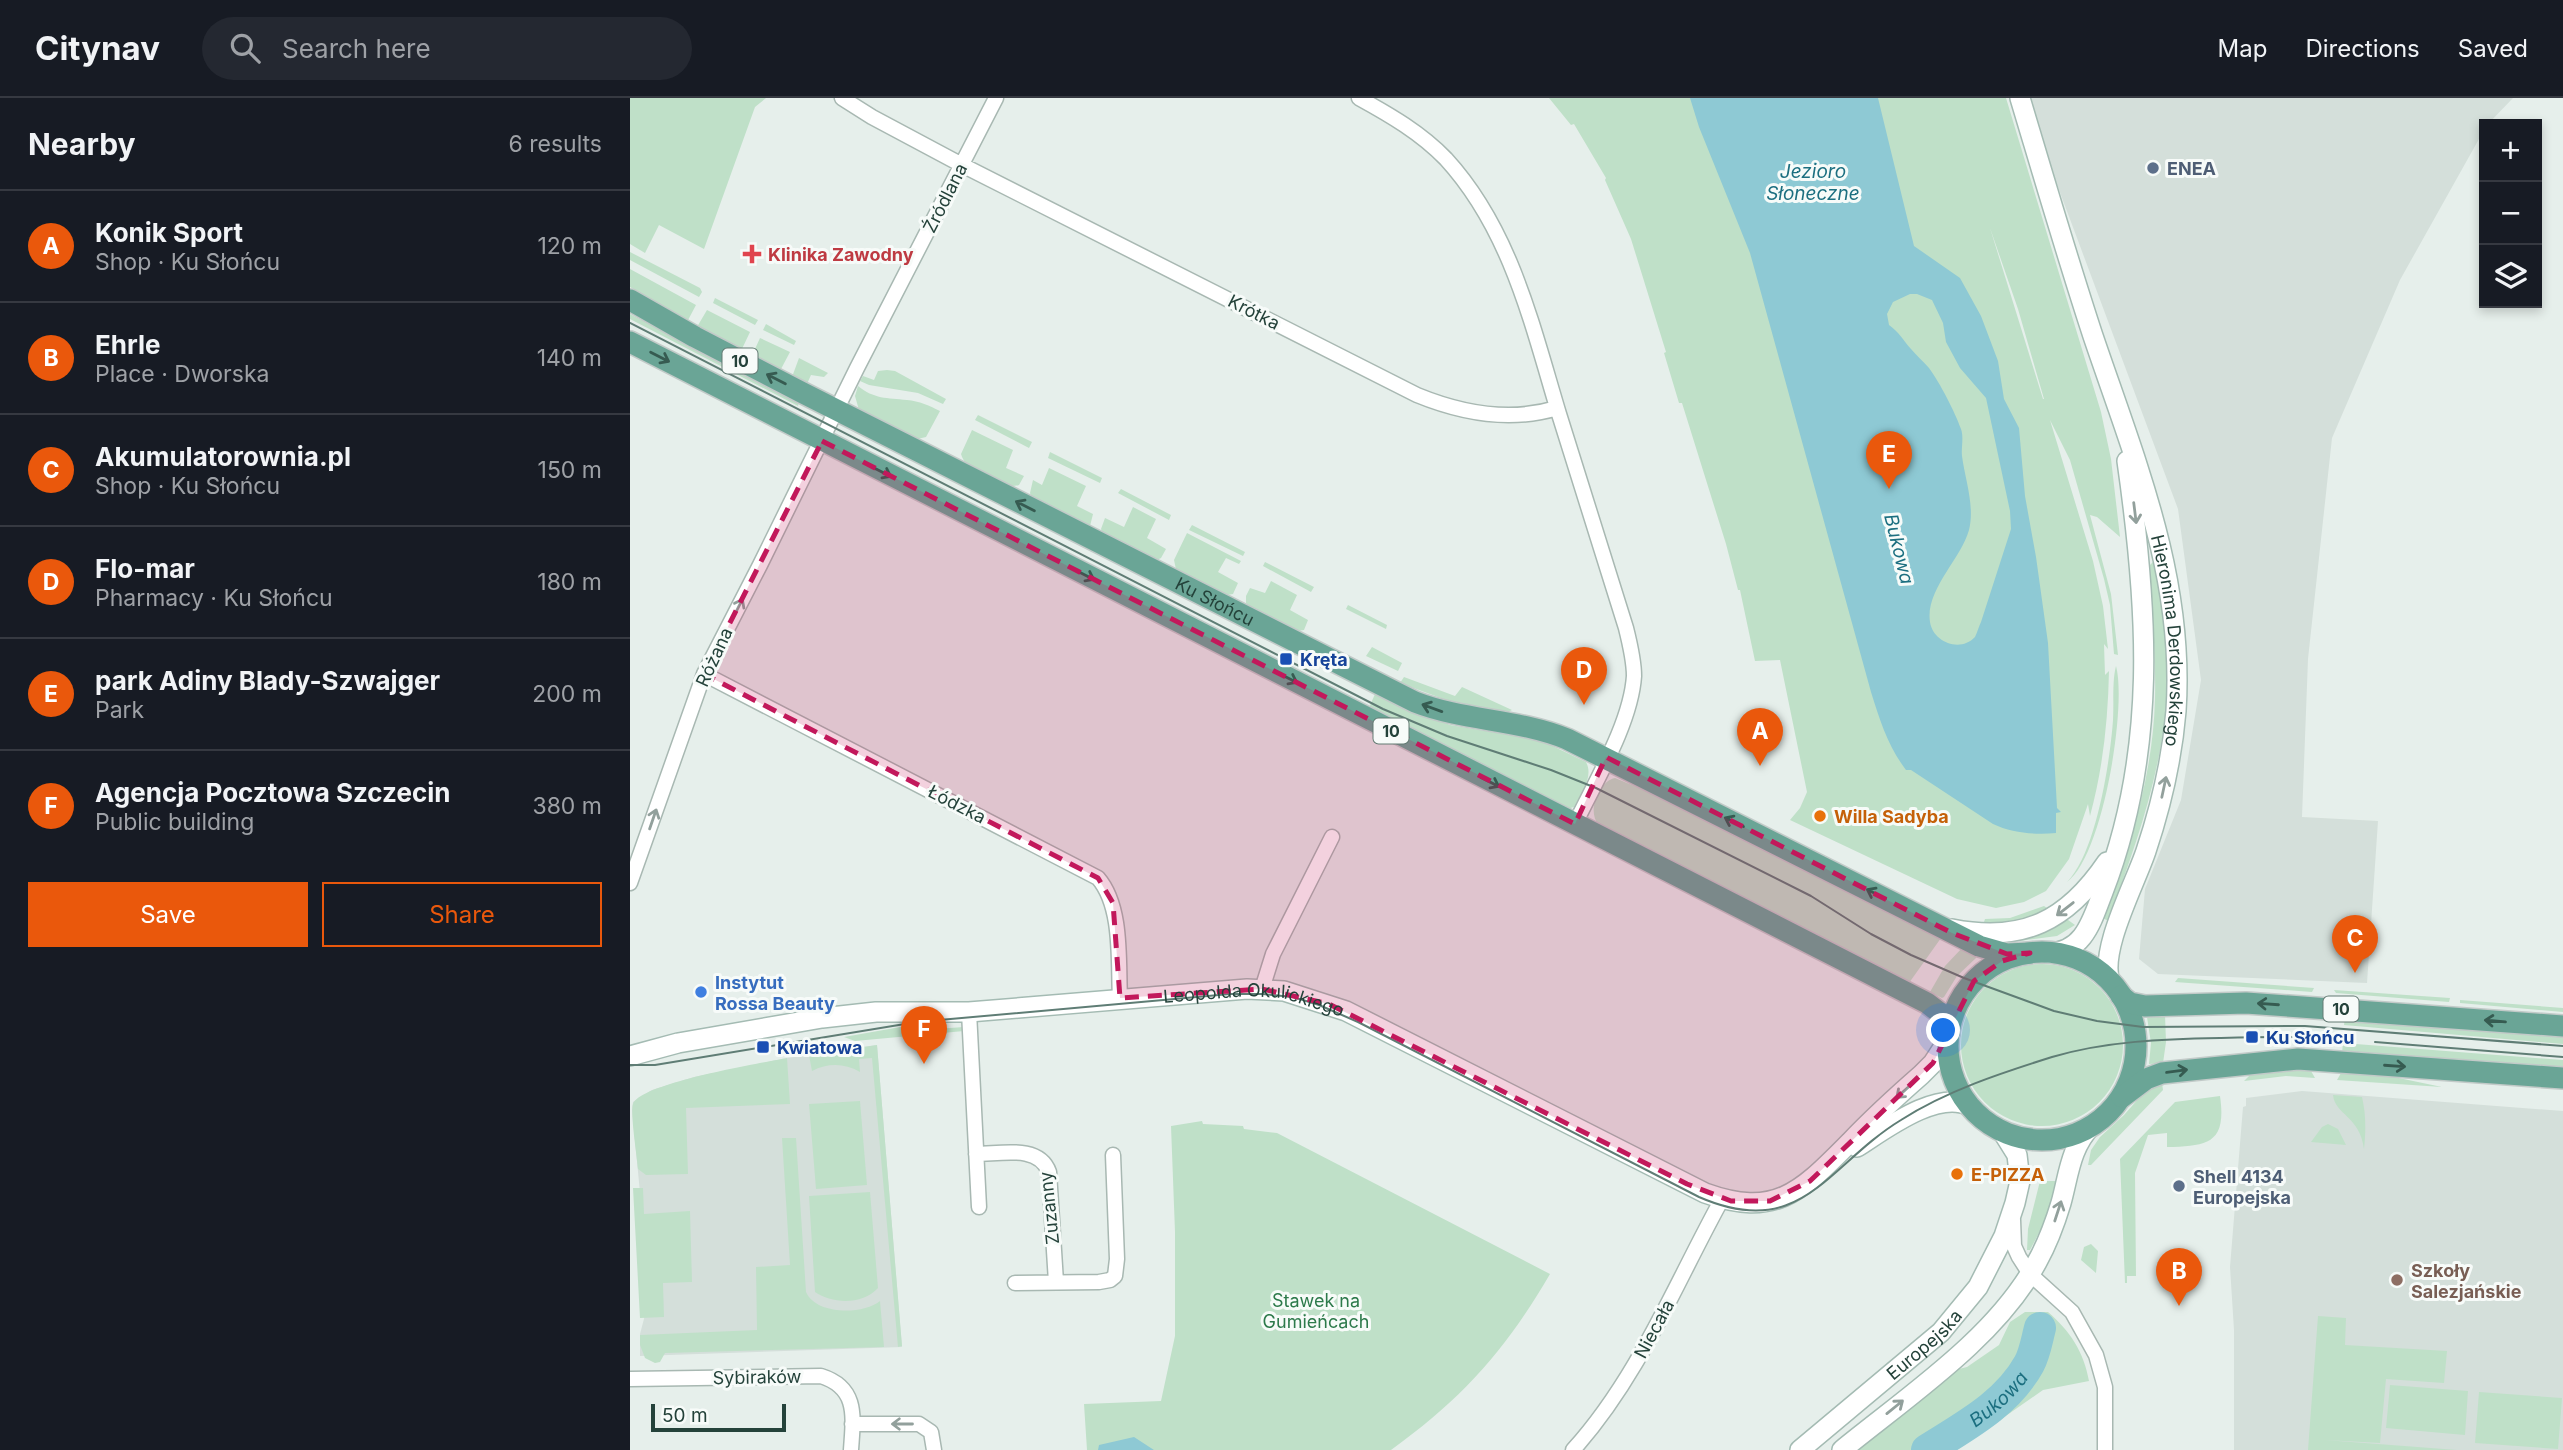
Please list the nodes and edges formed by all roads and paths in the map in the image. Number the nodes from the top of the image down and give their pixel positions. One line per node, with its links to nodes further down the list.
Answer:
1 (842, 98): 5 (street, Krótka)
2 (996, 98): 5 (street, Źródlana)
3 (1359, 98): 8 (street)
4 (2020, 98): 10 (main road, Hieronima Derdowskiego)
5 (962, 164): 8 (street, Krótka); 9 (street, Źródlana)
6 (630, 300): 9 (main road, Ku Słońcu / 10, one-way to 6)
7 (630, 342): 11 (main road, Ku Słońcu / 10, one-way to 11)
8 (1557, 408): 13 (street)
9 (836, 410): 11 (street); 13 (main road, Ku Słońcu / 10, one-way to 9)
10 (2123, 421): 15 (main road, Hieronima Derdowskiego, one-way to 15); 21 (main road, Hieronima Derdowskiego, one-way to 10)
11 (822, 441): 12 (street, Różana, one-way to 11); 14 (main road, Ku Słońcu / 10, one-way to 14)
12 (704, 674): 17 (street, Różana, one-way to 12); 22 (street, Łódzka)
13 (1606, 757): 14 (street); 18 (main road, Ku Słońcu / 10, one-way to 13)
14 (1575, 824): 25 (main road, Ku Słońcu / 10)
15 (2122, 836): 18 (main road, one-way to 18); 19 (main road, Hieronima Derdowskiego)
16 (1332, 837): 20 (street)
17 (630, 883)
18 (1937, 925): 19 (main road, Ku Słońcu / 10)
19 (2039, 953): 21 (main road, 10); 25 (main road)
20 (1262, 989): 22 (main road, Leopolda Okulickiego); 35 (main road, Leopolda Okulickiego)
21 (2116, 989): 24 (main road, 10, one-way to 21); 28 (main road)
22 (1120, 998): 23 (main road, Leopolda Okulickiego)
23 (969, 1012): 26 (main road, Leopolda Okulickiego); 32 (street)
24 (2563, 1026)
25 (1949, 1036): 29 (main road, 10); 34 (main road, Leopolda Okulickiego, one-way to 34)
26 (630, 1056)
27 (2563, 1078): 28 (main road, 10, one-way to 27)
28 (2118, 1101): 30 (main road, 10)
29 (1970, 1106): 31 (main road, 10); 34 (main road, Leopolda Okulickiego)
30 (2092, 1125): 31 (main road, 10); 38 (main road, Europejska, one-way to 30)
31 (2002, 1131): 37 (main road, Europejska)
32 (976, 1154): 36 (street); 39 (street, Zuzanny)
33 (1113, 1155): 39 (street)
34 (1826, 1166): 35 (main road, Leopolda Okulickiego)
35 (1722, 1199): 45 (street, Niecała)
36 (979, 1207)
37 (2013, 1211): 38 (street, Europejska); 46 (main road, Europejska)
38 (2030, 1274): 47 (main road, Europejska, one-way to 38); 48 (street)
39 (1056, 1282): 40 (street)
40 (1015, 1283)
41 (630, 1379): 42 (street, Sybiraków)
42 (852, 1424): 43 (street, Sybiraków); 44 (street, one-way to 42)
43 (851, 1450)
44 (934, 1450)
45 (1573, 1450)
46 (1800, 1450)
47 (1842, 1450)
48 (2105, 1450)

